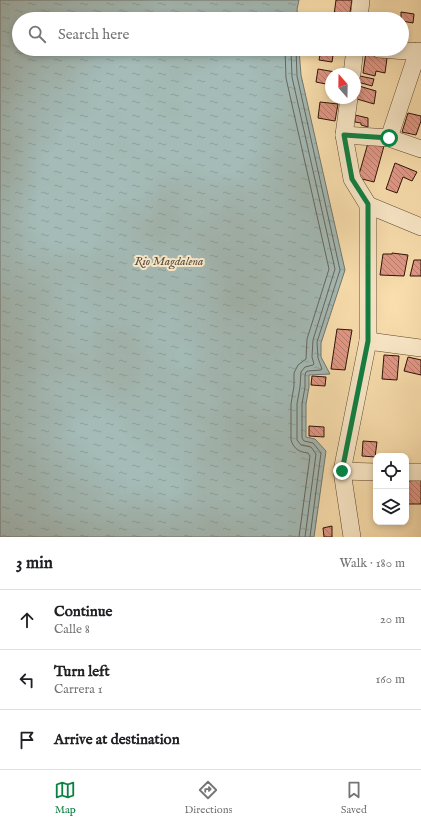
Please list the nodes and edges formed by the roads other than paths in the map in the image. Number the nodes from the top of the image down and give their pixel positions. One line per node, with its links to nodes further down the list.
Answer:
1 (361, 0): 2 (street)
2 (360, 12)
3 (409, 50): 4 (street)
4 (419, 51): 9 (street)
5 (354, 56): 6 (street)
6 (353, 68)
7 (348, 104): 8 (street)
8 (344, 135): 9 (street); 11 (street)
9 (389, 138): 10 (street)
10 (421, 149)
11 (368, 204): 12 (street); 13 (street)
12 (421, 227)
13 (368, 341): 14 (street); 15 (street)
14 (421, 348)
15 (342, 471): 16 (street); 19 (street)
16 (373, 472)
17 (409, 472): 18 (street)
18 (421, 472)
19 (352, 537)

